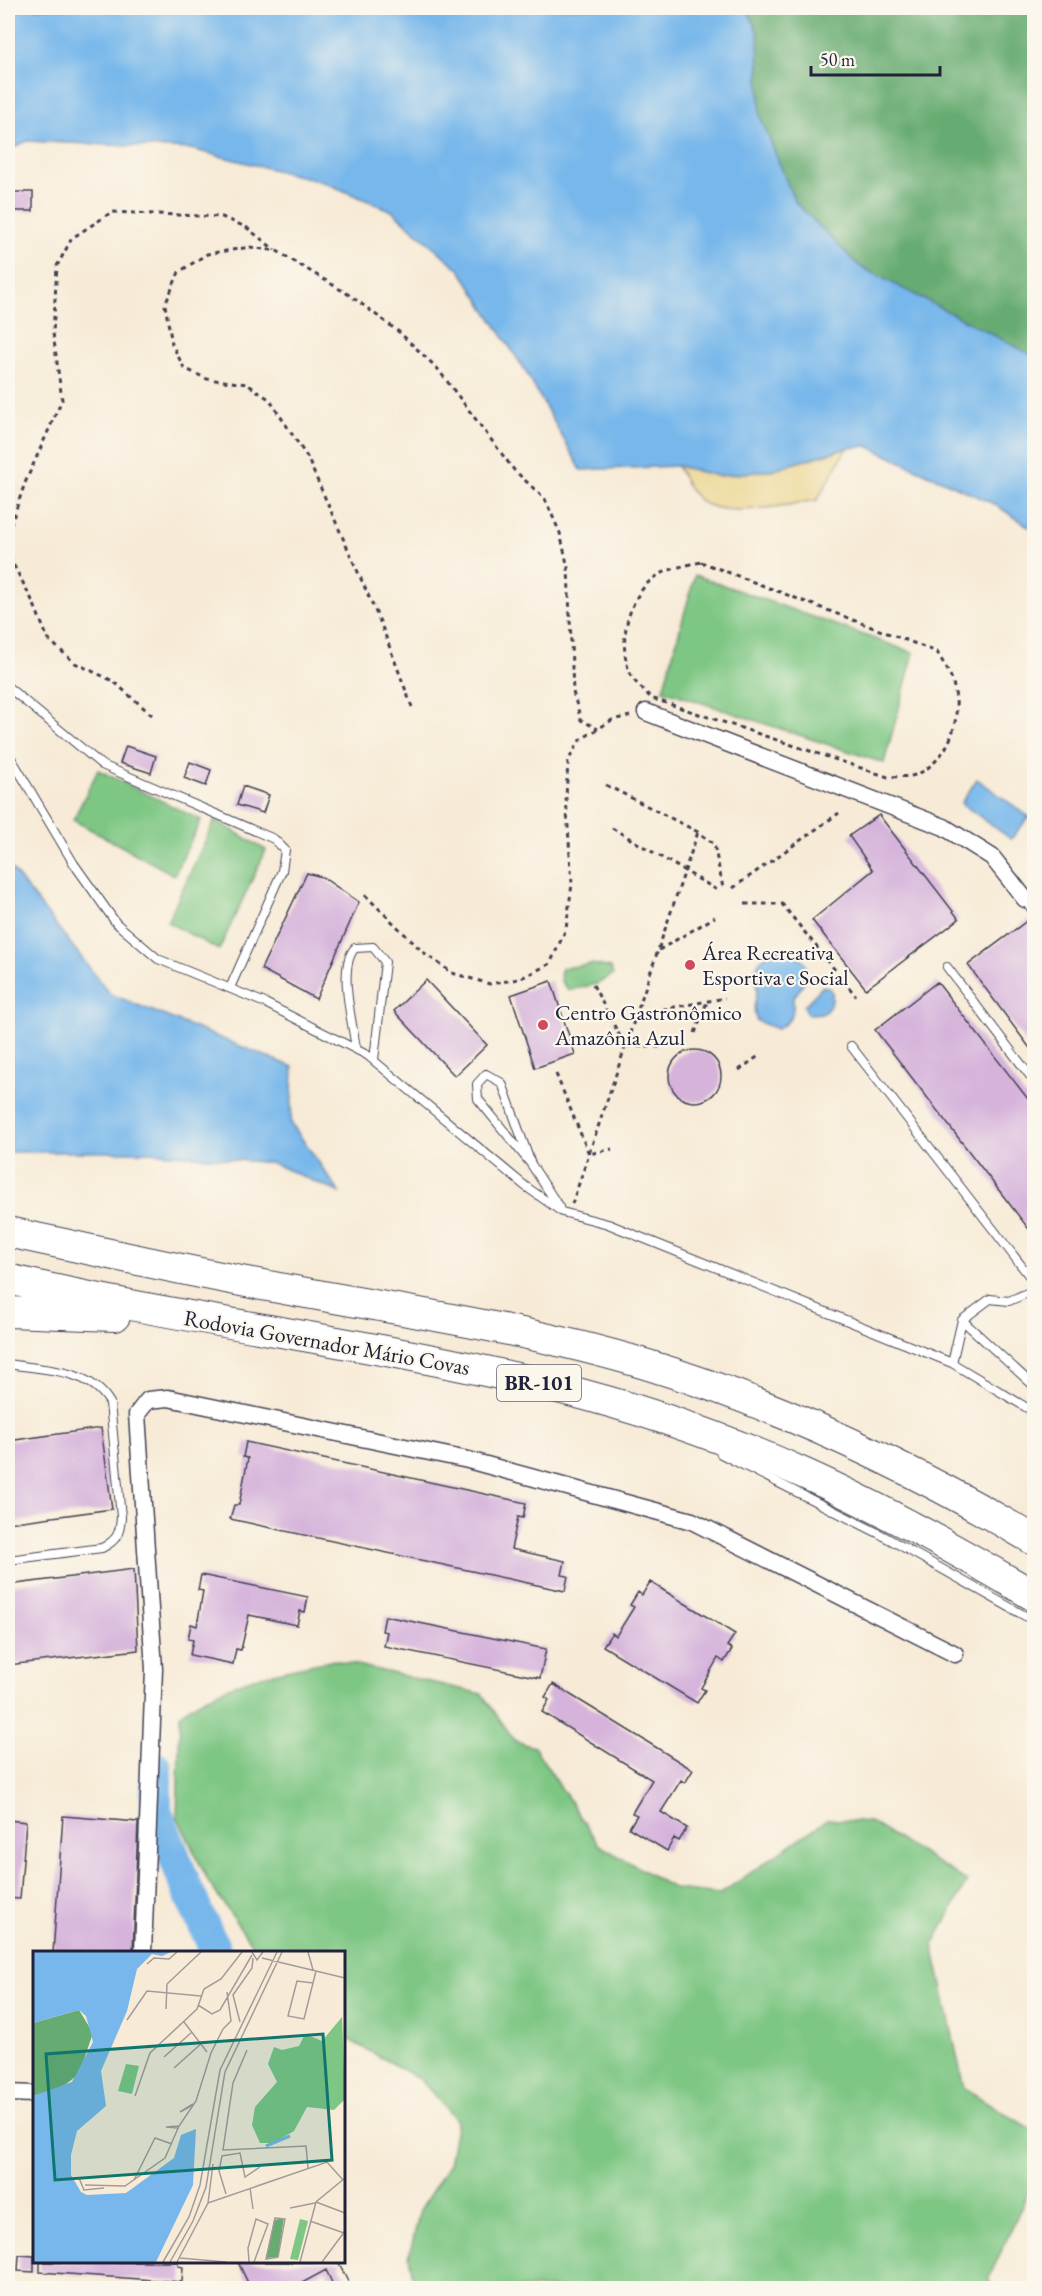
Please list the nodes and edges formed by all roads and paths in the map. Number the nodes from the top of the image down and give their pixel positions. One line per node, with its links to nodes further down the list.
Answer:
1 (277, 251): 4 (path); 6 (path); 7 (path)
2 (952, 678): 2 (path)
3 (8, 687): 24 (lane)
4 (412, 707)
5 (646, 712): 7 (path); 19 (street)
6 (152, 715)
7 (598, 729): 17 (path)
8 (8, 753): 24 (lane)
9 (606, 785): 12 (path)
10 (839, 813): 15 (path)
11 (612, 828): 13 (path)
12 (698, 832): 13 (path); 14 (path)
13 (685, 869): 16 (path); 21 (path)
14 (723, 888)
15 (733, 888)
16 (717, 890)
17 (365, 895)
18 (745, 904): 25 (path)
19 (1030, 906)
20 (715, 917): 21 (path)
21 (658, 951): 28 (path)
22 (947, 967): 38 (lane)
23 (592, 985): 30 (path)
24 (230, 988): 33 (lane)
25 (856, 996)
26 (725, 998): 27 (path)
27 (707, 1002): 28 (path); 29 (path)
28 (636, 1014): 30 (path)
29 (695, 1033)
30 (625, 1046): 32 (path); 40 (path)
31 (850, 1046): 45 (lane)
32 (664, 1047)
33 (356, 1049): 35 (lane); 35 (lane)
34 (760, 1055): 36 (path)
35 (374, 1060): 42 (lane)
36 (740, 1070)
37 (556, 1074): 40 (path)
38 (1035, 1081)
39 (612, 1149): 40 (path)
40 (589, 1154): 42 (path)
41 (531, 1164): 41 (lane); 42 (lane)
42 (566, 1213): 50 (lane)
43 (8, 1233): 57 (highway, Rodovia Governador Mário Covas / BR-101)
44 (8, 1279): 48 (highway, Rodovia Governador Mário Covas / BR-101)
45 (1035, 1282)
46 (1035, 1290): 49 (lane)
47 (8, 1312): 48 (highway)
48 (199, 1320): 54 (highway, Rodovia Governador Mário Covas / BR-101)
49 (963, 1320): 50 (lane); 52 (lane)
50 (952, 1363): 53 (lane)
51 (8, 1364): 58 (lane)
52 (1035, 1386)
53 (1035, 1412)
54 (650, 1414): 55 (lane); 59 (highway, Rodovia Governador Mário Covas / BR-101)
55 (700, 1442)
56 (710, 1448): 60 (lane)
57 (1035, 1540)
58 (8, 1560)
59 (1035, 1596)
60 (1035, 1621)
61 (955, 1654): 62 (street)
62 (143, 1951)
63 (8, 2093): 64 (street)
64 (33, 2094)

